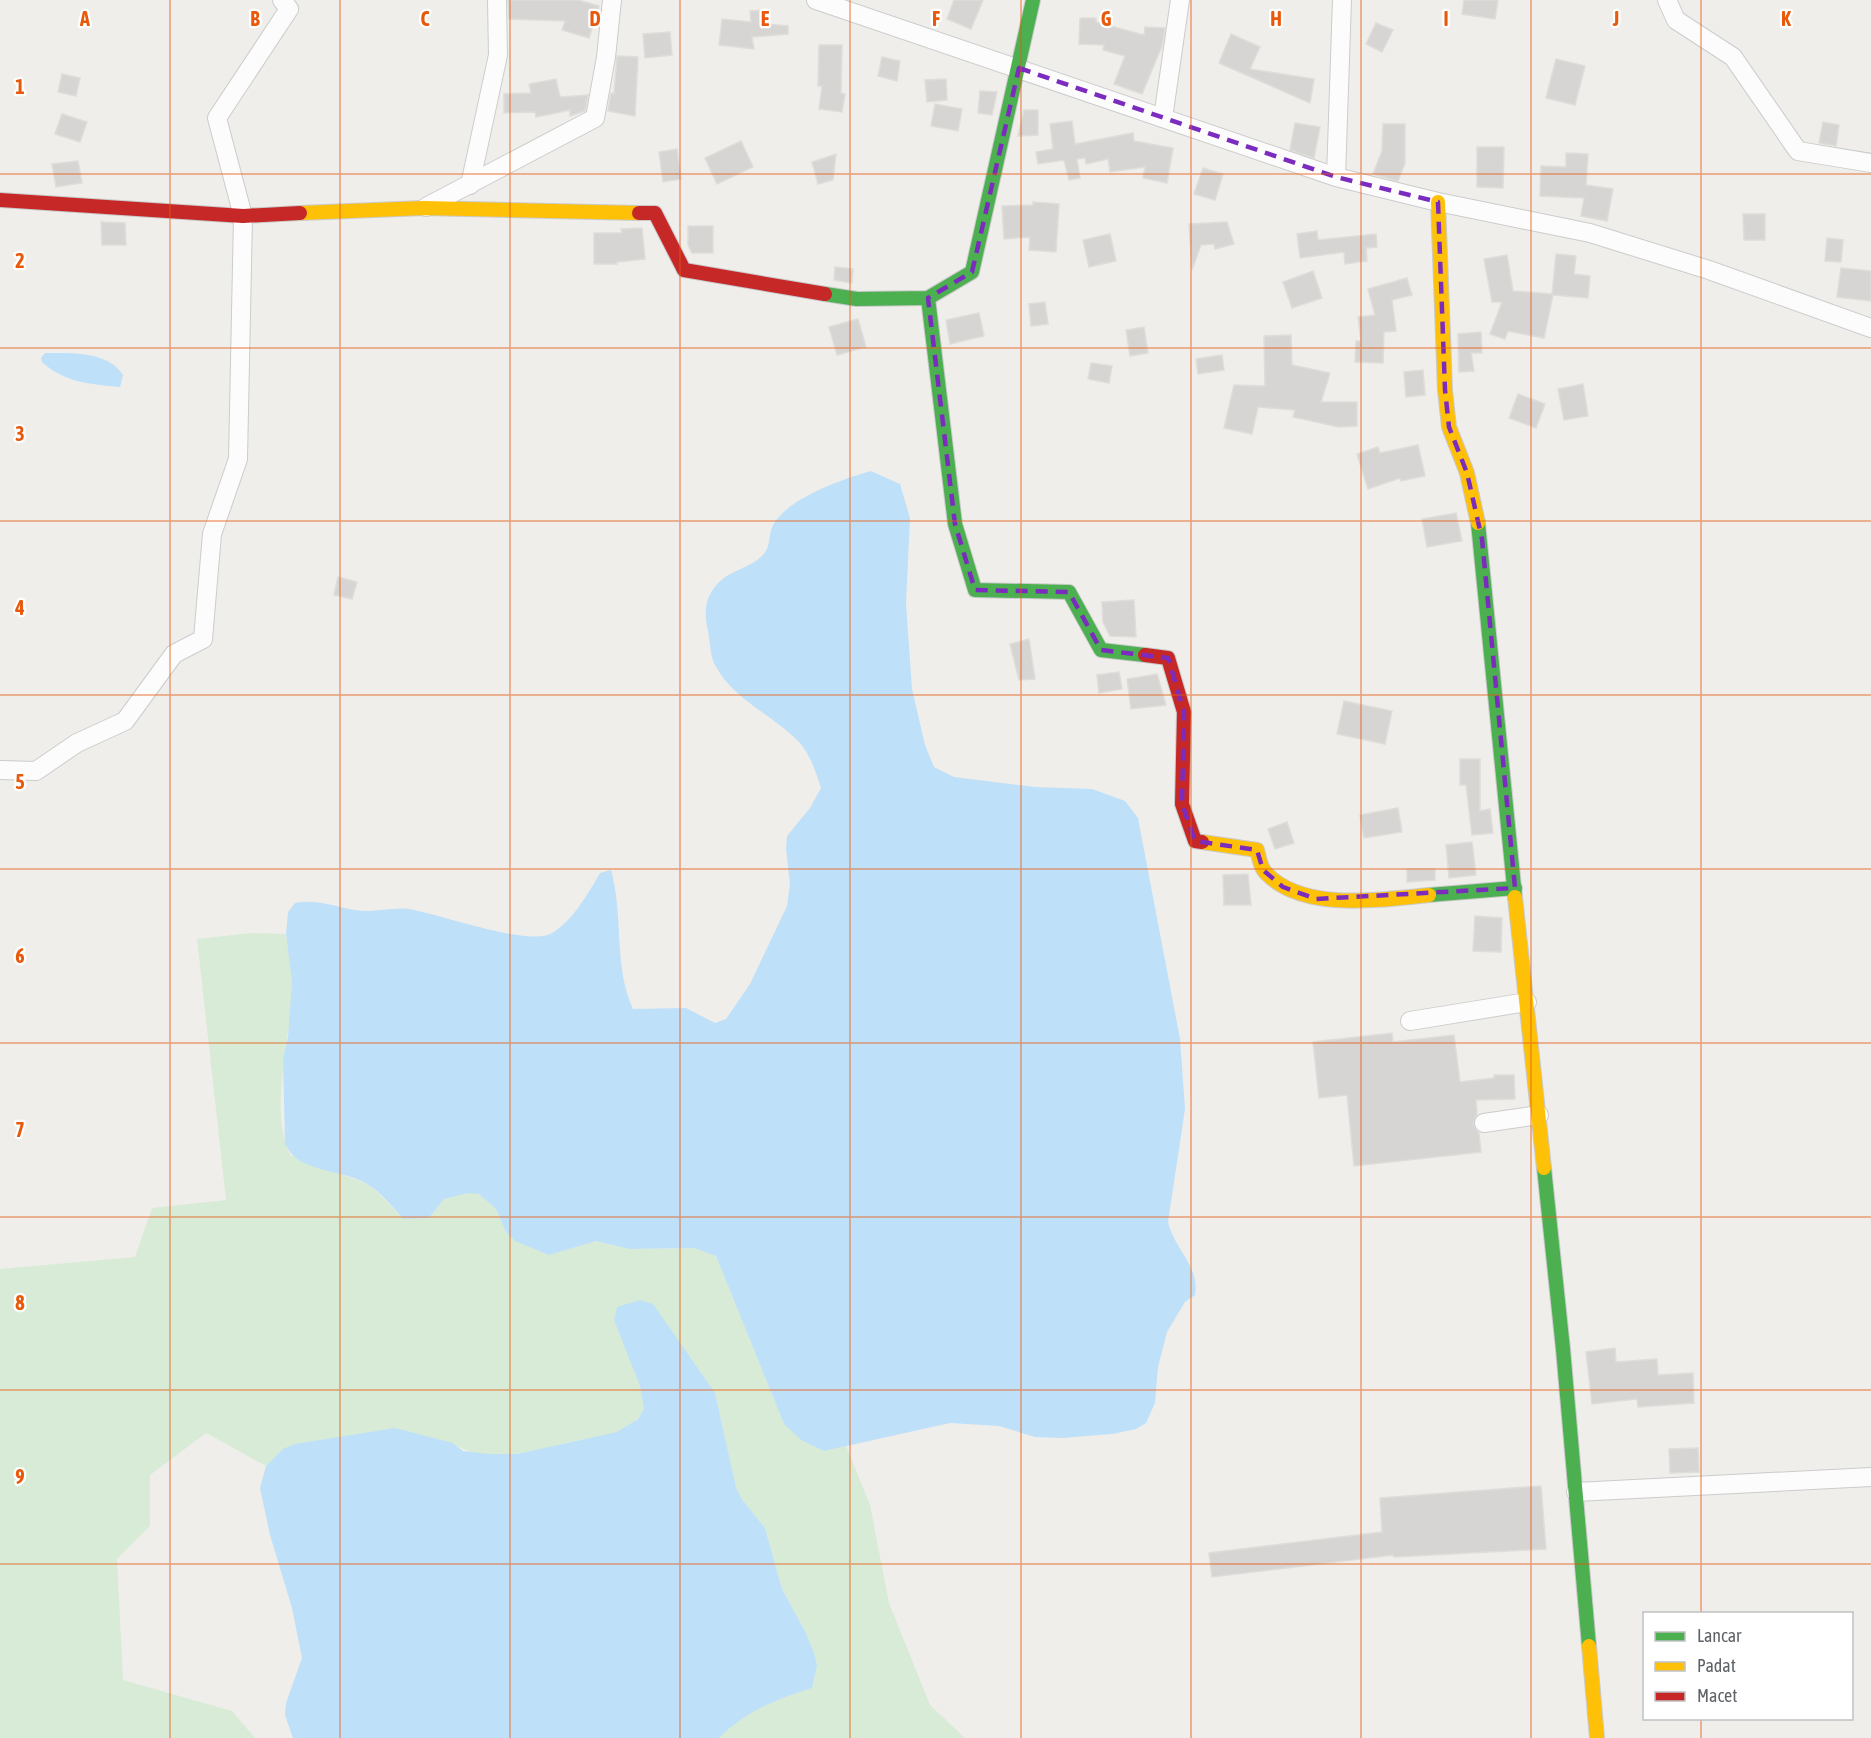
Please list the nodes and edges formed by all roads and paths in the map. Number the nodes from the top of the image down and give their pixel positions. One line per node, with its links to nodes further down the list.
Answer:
1 (282, 0): 17 (street)
2 (497, 0): 13 (street)
3 (612, 0): 13 (street)
4 (816, 0): 9 (street)
5 (1033, 0): 9 (street)
6 (1180, 0): 10 (street)
7 (1342, 0): 12 (street)
8 (1667, 0): 11 (street)
9 (1019, 68): 10 (street); 18 (street)
10 (1163, 118): 12 (street)
11 (1871, 163)
12 (1336, 177): 15 (street)
13 (470, 185): 16 (street)
14 (0, 200): 17 (street)
15 (1438, 202): 19 (street); 21 (street)
16 (424, 208): 17 (street); 18 (street)
17 (243, 216): 20 (street)
18 (928, 298): 21 (street)
19 (1871, 328)
20 (0, 770)
21 (1515, 888): 22 (street)
22 (1527, 1002): 23 (street); 24 (street)
23 (1410, 1021)
24 (1539, 1115): 25 (street); 27 (street)
25 (1484, 1123)
26 (1871, 1477): 27 (street)
27 (1576, 1492): 28 (street)
28 (1597, 1738)

